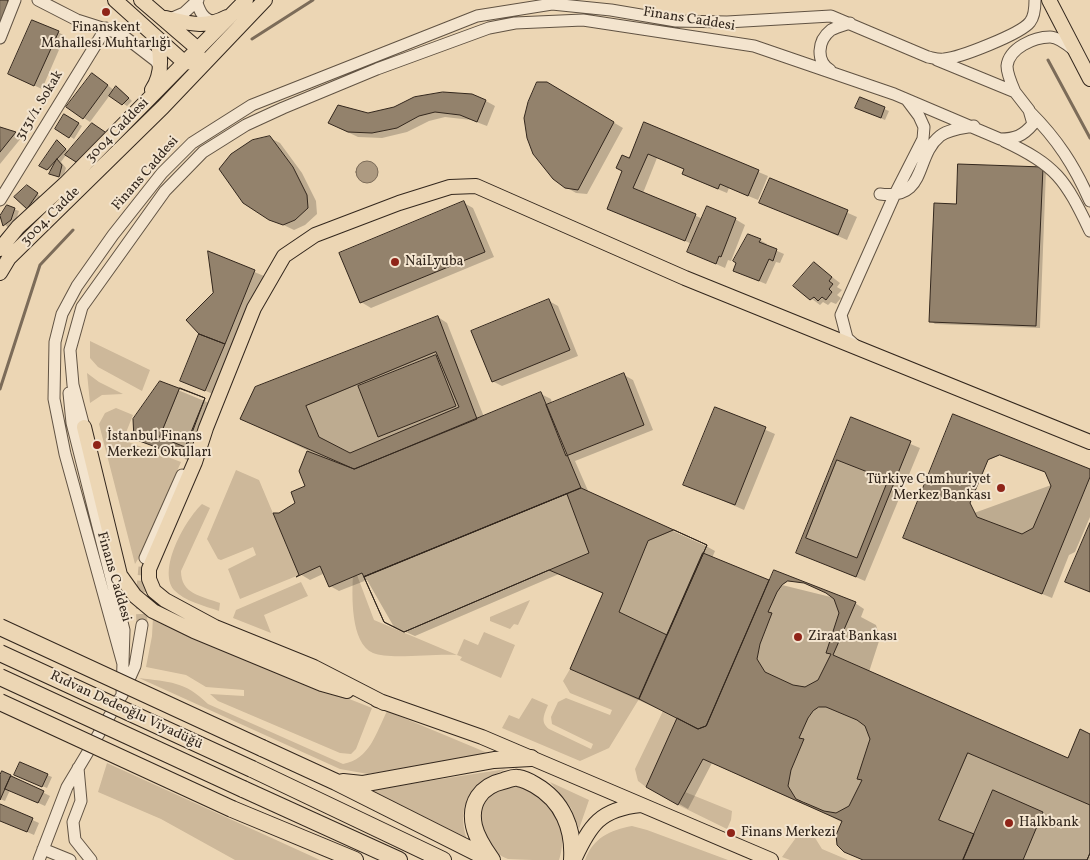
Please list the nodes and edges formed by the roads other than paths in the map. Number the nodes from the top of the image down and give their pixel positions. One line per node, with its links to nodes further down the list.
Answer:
1 (15, 0): 15 (street)
2 (38, 0): 14 (street)
3 (115, 0): 16 (main road)
4 (141, 0): 11 (main road)
5 (197, 0): 11 (street); 12 (street)
6 (246, 0): 10 (main road, 3004 Caddesi)
7 (265, 0): 18 (main road)
8 (1035, 0): 20 (street, Finans Caddesi)
9 (1049, 0): 17 (main road)
10 (236, 12): 12 (main road); 19 (main road, 3004 Caddesi)
11 (164, 17): 12 (main road); 19 (main road)
12 (216, 23)
13 (850, 23): 20 (street, Finans Caddesi); 22 (street); 47 (street, Finans Caddesi)
14 (106, 28): 21 (street); 32 (street, 3131/1. Sokak)
15 (0, 38)
16 (157, 41): 19 (main road); 21 (main road)
17 (1076, 52): 24 (main road); 25 (street)
18 (212, 56): 19 (main road); 23 (main road)
19 (193, 57): 23 (main road); 27 (main road, 3004 Caddesi)
20 (929, 57): 25 (street)
21 (161, 69): 27 (main road)
22 (831, 72): 26 (street, Finans Caddesi); 39 (street, Finans Caddesi)
23 (190, 79): 37 (main road, 3004. Cadde)
24 (1090, 79)
25 (1015, 92): 28 (street)
26 (906, 99): 29 (street, Finans Caddesi); 31 (street)
27 (140, 108): 36 (main road, 3004 Caddesi)
28 (1028, 110): 30 (street); 33 (street)
29 (974, 126): 30 (street, Finans Caddesi); 31 (street)
30 (1000, 139): 35 (street, Finans Caddesi)
31 (896, 192): 34 (street); 34 (street)
32 (0, 200)
33 (1090, 201)
34 (889, 208): 38 (street)
35 (1090, 231)
36 (2, 244)
37 (0, 273)
38 (859, 348): 41 (main road); 42 (main road)
39 (70, 350): 40 (street, Finans Caddesi); 47 (street, Finans Caddesi)
40 (84, 427): 51 (main road)
41 (206, 428): 43 (street); 51 (main road)
42 (1084, 439)
43 (146, 558)
44 (142, 625): 49 (street)
45 (0, 627): 54 (highway, bridge)
46 (0, 652): 61 (highway, Rıdvan Dedeoğlu Viyadüğü, bridge)
47 (123, 664): 49 (street)
48 (0, 677): 60 (highway, Rıdvan Dedeoğlu Viyadüğü, bridge)
49 (122, 695): 53 (street)
50 (0, 702): 59 (highway, bridge)
51 (384, 703): 52 (main road)
52 (531, 758): 54 (highway); 55 (main road)
53 (78, 768): 56 (street); 58 (street)
54 (336, 782): 62 (highway)
55 (644, 805): 63 (main road); 64 (main road)
56 (41, 855): 57 (street)
57 (70, 860)
58 (91, 860)
59 (355, 860)
60 (399, 860)
61 (443, 860)
62 (492, 860): 63 (highway)
63 (573, 860)
64 (771, 860)

